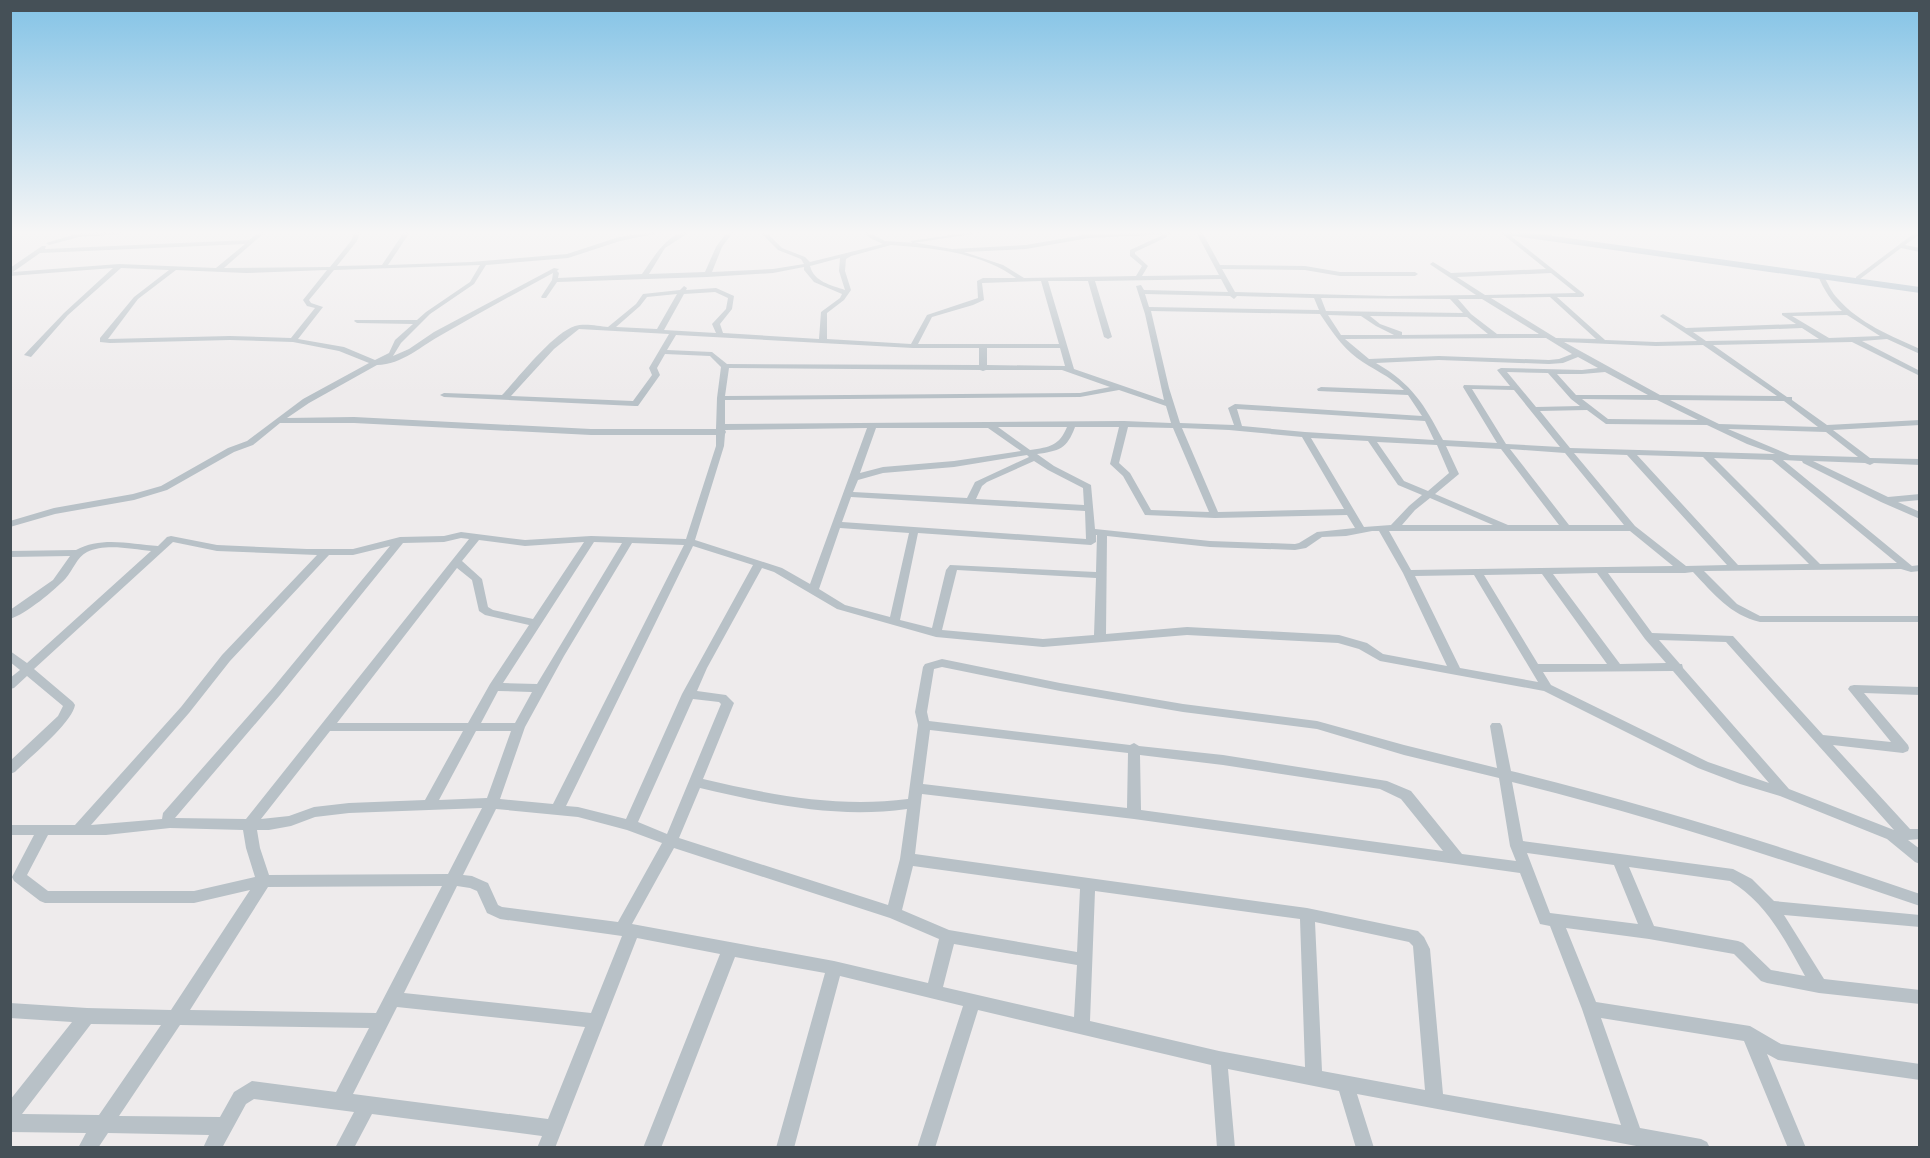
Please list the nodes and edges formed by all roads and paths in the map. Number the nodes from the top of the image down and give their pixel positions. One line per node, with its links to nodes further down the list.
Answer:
1 (96, 286): 62 (street)
2 (152, 286): 50 (street)
3 (318, 286): 50 (street)
4 (468, 286): 37 (street)
5 (525, 286): 66 (street)
6 (551, 286): 25 (street)
7 (685, 286): 20 (street)
8 (829, 286): 22 (street)
9 (847, 286): 22 (street)
10 (981, 286): 57 (street)
11 (1046, 286): 58 (street)
12 (1094, 286): 46 (street)
13 (1139, 286): 21 (street)
14 (1229, 286): 23 (street)
15 (1467, 286): 27 (street)
16 (1573, 286): 24 (street)
17 (1824, 286): 32 (street)
18 (1904, 286): 19 (main road)
19 (1920, 288)
20 (682, 292): 39 (street); 41 (street); 43 (street)
21 (1141, 292): 23 (street); 29 (street)
22 (847, 293): 51 (street)
23 (1233, 293): 28 (street); 30 (street)
24 (1552, 296): 27 (street); 54 (street)
25 (544, 297)
26 (1452, 297): 27 (street); 28 (street); 34 (street)
27 (1483, 297): 49 (street)
28 (1317, 299): 31 (street); 33 (street)
29 (1147, 309): 30 (street); 85 (street)
30 (1239, 310): 31 (street)
31 (1322, 313): 33 (street); 47 (street)
32 (1848, 313): 38 (street); 48 (street)
33 (1365, 314): 34 (street); 44 (street)
34 (1469, 315): 45 (street)
35 (1662, 316): 40 (street)
36 (357, 321): 37 (street)
37 (420, 321): 66 (street)
38 (1804, 327): 40 (street); 52 (street)
39 (611, 328): 41 (street); 80 (street)
40 (1685, 330): 55 (street)
41 (660, 331): 42 (street)
42 (674, 332): 43 (street); 59 (street)
43 (720, 334): 51 (street)
44 (1405, 336): 45 (street); 47 (street)
45 (1495, 336): 49 (street)
46 (1108, 337)
47 (1339, 337): 63 (street)
48 (1889, 337): 53 (street); 60 (street)
49 (1551, 338): 54 (street); 61 (street)
50 (293, 340): 66 (street)
51 (823, 340): 57 (street)
52 (1827, 340): 53 (street); 55 (street)
53 (1853, 340): 74 (street)
54 (1602, 341): 55 (street)
55 (1707, 343): 84 (street)
56 (983, 345): 57 (street); 58 (street); 68 (street)
57 (913, 346)
58 (1064, 346): 69 (street)
59 (664, 352): 67 (street); 80 (street)
60 (1920, 352)
61 (1578, 354): 64 (street); 71 (street)
62 (28, 355)
63 (1367, 361): 65 (street); 78 (street)
64 (1560, 361): 65 (street); 73 (street)
65 (1530, 362): 70 (street)
66 (375, 363): 89 (street)
67 (725, 366): 68 (street); 83 (street)
68 (983, 369): 69 (street)
69 (1070, 369): 75 (street)
70 (1500, 370): 72 (street); 76 (street)
71 (1606, 370): 73 (street); 82 (street)
72 (1550, 371): 73 (street); 81 (street)
73 (1572, 372)
74 (1920, 374)
75 (1121, 387): 83 (street); 85 (street)
76 (1514, 388): 87 (street); 103 (street)
77 (1321, 389): 78 (street)
78 (1410, 393): 88 (street)
79 (444, 395): 80 (street)
80 (505, 397)
81 (1574, 397): 82 (street); 86 (street)
82 (1656, 397): 84 (street); 92 (street)
83 (721, 398): 98 (street)
84 (1789, 399): 99 (street)
85 (1169, 404): 94 (street)
86 (1587, 408): 87 (street); 92 (street)
87 (1534, 409): 104 (street)
88 (1426, 419): 97 (street); 102 (street)
89 (278, 421): 98 (street); 122 (street)
90 (1920, 422): 99 (street)
91 (1124, 424): 93 (street); 94 (street); 120 (street)
92 (1713, 424): 99 (street); 109 (street)
93 (1072, 425): 96 (street); 106 (street)
94 (1176, 426): 97 (street); 120 (street)
95 (872, 427): 96 (street); 98 (street); 112 (street)
96 (992, 427): 106 (street)
97 (1239, 428): 100 (street)
98 (722, 429): 137 (street)
99 (1827, 429): 110 (street)
100 (1305, 435): 101 (street); 119 (street)
101 (1371, 440): 102 (street); 114 (street)
102 (1442, 444): 103 (street); 114 (street)
103 (1504, 447): 104 (street); 127 (street)
104 (1566, 450): 105 (street); 128 (street)
105 (1630, 453): 107 (street); 145 (street)
106 (1031, 455): 112 (street); 117 (street); 118 (street)
107 (1707, 456): 108 (street); 144 (street)
108 (1776, 459): 109 (street); 146 (street)
109 (1803, 460): 110 (street); 116 (street)
110 (1870, 462): 111 (street)
111 (1920, 462)
112 (853, 478): 113 (street)
113 (847, 494): 117 (street); 123 (street)
114 (1430, 495): 125 (street); 126 (street)
115 (1920, 498): 116 (street)
116 (1884, 500): 121 (street)
117 (970, 501): 118 (street)
118 (1089, 508): 131 (street)
119 (1350, 512): 120 (street); 129 (street)
120 (1215, 515)
121 (1920, 516)
122 (10, 524)
123 (837, 525): 130 (street); 154 (street)
124 (1382, 528): 125 (street); 129 (street); 151 (street)
125 (1394, 528): 126 (street)
126 (1508, 528): 127 (street)
127 (1566, 528): 128 (street)
128 (1632, 528): 148 (street)
129 (1360, 529): 132 (street)
130 (914, 531): 131 (street); 157 (street)
131 (1090, 531): 132 (street)
132 (1102, 533): 152 (street)
133 (476, 537): 134 (street); 135 (street); 142 (street)
134 (591, 538): 136 (street); 158 (street)
135 (400, 540): 139 (street); 191 (street)
136 (629, 540): 137 (street); 170 (street)
137 (690, 543): 143 (street); 189 (street)
138 (160, 549): 139 (street); 140 (street); 166 (street)
139 (326, 552): 196 (street)
140 (79, 553): 141 (street); 155 (street)
141 (12, 555)
142 (457, 561): 158 (street); 176 (street)
143 (759, 564): 154 (street); 173 (street)
144 (1817, 566): 145 (street); 146 (street)
145 (1735, 568): 148 (street)
146 (1911, 568): 153 (street)
147 (1600, 570): 148 (street); 149 (street); 160 (street)
148 (1691, 570): 156 (street)
149 (1545, 571): 150 (street); 163 (street)
150 (1477, 572): 151 (street); 165 (street)
151 (1408, 573): 167 (street)
152 (1101, 575): 159 (street); 161 (street)
153 (1920, 579)
154 (813, 590): 157 (street)
155 (10, 616)
156 (1920, 619)
157 (894, 622): 159 (street)
158 (535, 623): 169 (street)
159 (936, 633): 161 (street)
160 (1649, 636): 164 (street); 179 (street)
161 (1100, 639): 167 (street)
162 (10, 655): 166 (street)
163 (1616, 667): 164 (street); 165 (street)
164 (1678, 667): 185 (street)
165 (1535, 668): 171 (street)
166 (28, 670): 168 (street); 181 (street)
167 (1456, 672): 171 (street)
168 (10, 685)
169 (494, 687): 170 (street); 177 (street)
170 (540, 688): 178 (street)
171 (1547, 688): 185 (street)
172 (1920, 692): 179 (street)
173 (688, 694): 183 (street); 193 (street)
174 (924, 725): 180 (street); 182 (street); 184 (street)
175 (1496, 726): 182 (street)
176 (326, 727): 177 (street); 192 (street)
177 (472, 727): 178 (street); 188 (street)
178 (519, 727): 186 (street)
179 (1821, 739): 197 (street)
180 (1134, 748): 190 (street); 202 (street)
181 (10, 769)
182 (1503, 775): 199 (street); 208 (street)
183 (695, 782): 187 (street); 198 (street)
184 (916, 788): 187 (street); 190 (street)
185 (1784, 792): 197 (street)
186 (492, 803): 188 (street); 189 (street); 205 (street)
187 (914, 803): 201 (street)
188 (429, 805): 192 (street)
189 (557, 810): 193 (street)
190 (1134, 813): 202 (street)
191 (170, 823): 192 (street); 196 (street)
192 (249, 825): 206 (street)
193 (630, 825): 198 (street)
194 (10, 830): 195 (street)
195 (44, 830): 196 (street); 206 (street)
196 (78, 831)
197 (1906, 835): 200 (street)
198 (671, 841): 210 (street); 214 (street)
199 (1516, 846): 203 (street); 204 (street)
200 (1920, 858)
201 (907, 859): 207 (street); 210 (street)
202 (1458, 859): 204 (street)
203 (1619, 859): 209 (street); 215 (street)
204 (1525, 868): 212 (street)
205 (455, 880): 206 (street); 214 (street); 223 (street)
206 (264, 881): 228 (street)
207 (1088, 883): 211 (street); 218 (street)
208 (1920, 900)
209 (1770, 907): 213 (street); 220 (street)
210 (894, 913): 216 (street)
211 (1307, 914): 235 (street); 237 (street)
212 (1555, 920): 215 (street); 225 (street)
213 (1920, 921)
214 (627, 930): 217 (street); 230 (street)
215 (1649, 932): 220 (street)
216 (948, 936): 218 (street); 221 (street)
217 (730, 949): 219 (street); 250 (street)
218 (1085, 960): 231 (street)
219 (834, 968): 221 (street); 251 (street)
220 (1819, 986): 222 (street)
221 (934, 992): 224 (street)
222 (1920, 997)
223 (392, 999): 229 (street); 230 (street)
224 (973, 1001): 231 (street); 252 (street)
225 (1590, 1009): 232 (street); 245 (street)
226 (10, 1010): 227 (street)
227 (87, 1016): 228 (street); 240 (street)
228 (176, 1017): 229 (street); 242 (street)
229 (382, 1021): 238 (street)
230 (596, 1021): 244 (street)
231 (1082, 1026): 233 (street)
232 (1750, 1034): 234 (street); 256 (street)
233 (1220, 1059): 235 (street); 253 (street)
234 (1920, 1072)
235 (1314, 1076): 236 (street)
236 (1345, 1083): 237 (street); 254 (street)
237 (1435, 1101): 245 (street)
238 (340, 1102): 239 (street); 243 (street)
239 (367, 1105): 244 (street); 248 (street)
240 (10, 1115)
241 (10, 1123): 242 (street)
242 (102, 1124): 243 (street); 246 (street)
243 (225, 1126): 247 (street)
244 (553, 1129): 249 (street)
245 (1634, 1136): 255 (street)
246 (87, 1148)
247 (212, 1148)
248 (344, 1148)
249 (546, 1148)
250 (652, 1148)
251 (785, 1148)
252 (926, 1148)
253 (1226, 1148)
254 (1365, 1148)
255 (1701, 1148)
256 (1797, 1148)

